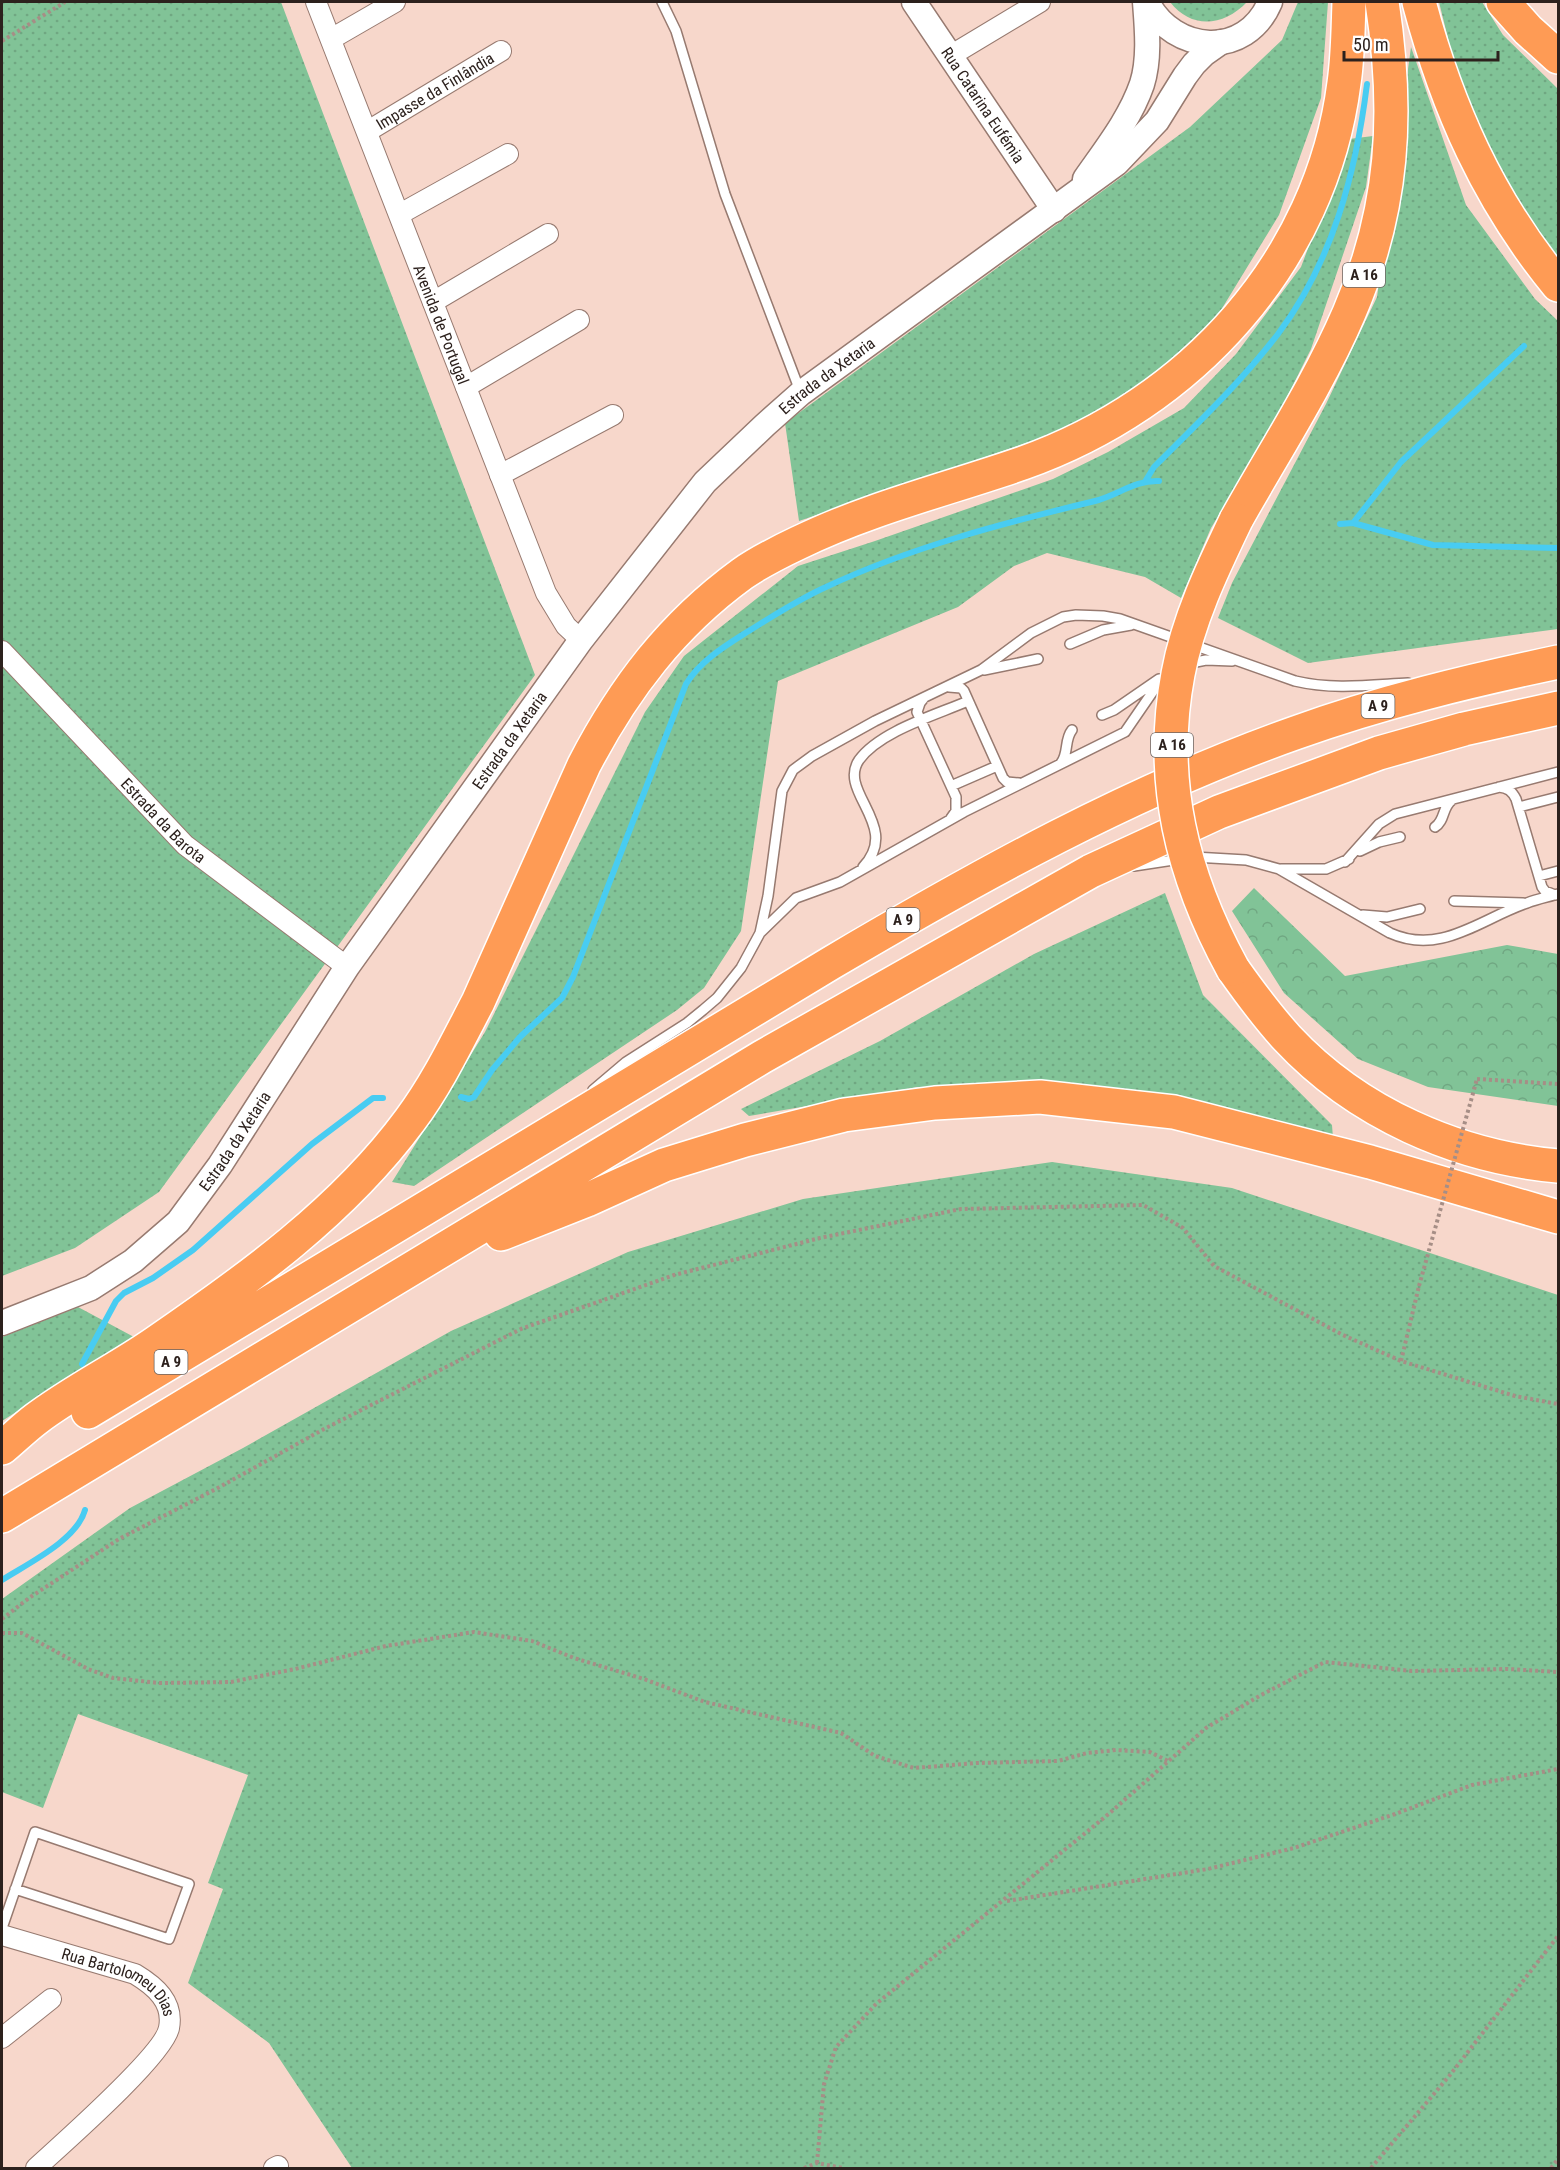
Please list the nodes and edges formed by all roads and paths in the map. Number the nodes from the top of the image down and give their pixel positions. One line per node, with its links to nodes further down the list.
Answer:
1 (65, 2): 14 (path)
2 (316, 2): 13 (street, Avenida de Portugal)
3 (395, 2): 13 (street)
4 (662, 2): 29 (lane)
5 (914, 2): 17 (street, Rua Catarina Eufémia)
6 (1040, 2): 17 (street)
7 (1146, 2): 15 (street); 21 (street, Estrada da Xetaria)
8 (1270, 2): 15 (street)
9 (1349, 2): 86 (highway)
10 (1382, 2): 80 (highway, A 16, bridge)
11 (1419, 2): 25 (highway)
12 (1503, 2): 18 (highway)
13 (331, 39): 19 (street, Avenida de Portugal)
14 (2, 41)
15 (1221, 42): 21 (street, Estrada da Xetaria)
16 (501, 51): 19 (street, Impasse da Finlândia)
17 (950, 56): 22 (street, Rua Catarina Eufémia)
18 (1558, 57)
19 (368, 131): 23 (street, Avenida de Portugal)
20 (508, 154): 23 (street)
21 (1074, 196): 22 (street, Estrada da Xetaria)
22 (1054, 210): 29 (street, Estrada da Xetaria)
23 (400, 214): 26 (street, Avenida de Portugal)
24 (548, 234): 26 (street)
25 (1558, 285)
26 (433, 302): 28 (street, Avenida de Portugal)
27 (579, 320): 28 (street)
28 (466, 387): 31 (street, Avenida de Portugal)
29 (801, 393): 33 (street, Estrada da Xetaria)
30 (613, 415): 31 (street)
31 (500, 475): 33 (street, Avenida de Portugal)
32 (1137, 625): 34 (lane); 38 (lane); 39 (lane)
33 (581, 640): 75 (street, Estrada da Xetaria)
34 (1070, 644)
35 (2, 651): 75 (street, Estrada da Barota)
36 (1038, 659): 39 (lane)
37 (1558, 662): 43 (highway, A 9)
38 (1246, 663): 40 (lane); 41 (lane)
39 (981, 670): 44 (lane)
40 (1170, 671): 48 (lane); 51 (lane)
41 (1417, 682)
42 (1428, 682): 43 (lane)
43 (1461, 683): 79 (highway, A 9)
44 (949, 687): 45 (lane); 46 (lane)
45 (924, 698): 49 (lane); 74 (lane)
46 (968, 701): 49 (lane); 52 (lane)
47 (1558, 708): 66 (highway)
48 (1102, 716)
49 (921, 721): 55 (lane); 65 (lane)
50 (1072, 730): 51 (lane)
51 (1061, 764): 54 (lane)
52 (997, 766): 54 (lane); 55 (lane)
53 (1558, 772): 56 (lane)
54 (1021, 783): 60 (lane)
55 (951, 786): 60 (lane)
56 (1497, 787): 58 (lane); 59 (lane)
57 (1558, 797): 59 (lane)
58 (1455, 798): 61 (lane); 63 (lane)
59 (1519, 807): 68 (lane)
60 (947, 822): 65 (lane)
61 (1435, 827)
62 (1400, 837): 63 (lane)
63 (1345, 862): 64 (lane)
64 (1279, 868): 66 (lane); 73 (lane)
65 (859, 871): 74 (lane)
66 (1091, 871): 82 (highway)
67 (1558, 871): 68 (lane)
68 (1539, 876): 69 (lane)
69 (1557, 895): 71 (lane)
70 (1454, 901): 71 (lane)
71 (1526, 903): 73 (lane)
72 (1420, 909): 73 (lane)
73 (1355, 913)
74 (760, 933): 77 (lane)
75 (347, 967): 83 (street, Estrada da Xetaria)
76 (1558, 1084): 84 (path, bridge)
77 (582, 1099)
78 (574, 1107): 79 (lane)
79 (530, 1144): 87 (highway, A 9)
80 (1558, 1166)
81 (1558, 1217): 82 (highway)
82 (412, 1269): 88 (highway)
83 (2, 1323)
84 (1401, 1361): 85 (path); 89 (path)
85 (1558, 1404)
86 (2, 1448)
87 (2, 1465)
88 (2, 1516)
89 (2, 1619)
90 (2, 1633): 92 (path)
91 (1558, 1671): 92 (path)
92 (1168, 1761): 95 (path)
93 (1558, 1769): 95 (path)
94 (15, 1889): 94 (lane); 96 (lane)
95 (1004, 1901): 102 (path)
96 (2, 1928)
97 (2, 1935): 103 (street, Rua Bartolomeu Dias)
98 (1558, 1936): 106 (path)
99 (51, 1999): 100 (street)
100 (2, 2038)
101 (1558, 2159): 107 (path)
102 (817, 2163): 104 (path); 105 (path)
103 (36, 2169)
104 (804, 2169)
105 (843, 2169)
106 (1371, 2169)
107 (1551, 2169)

